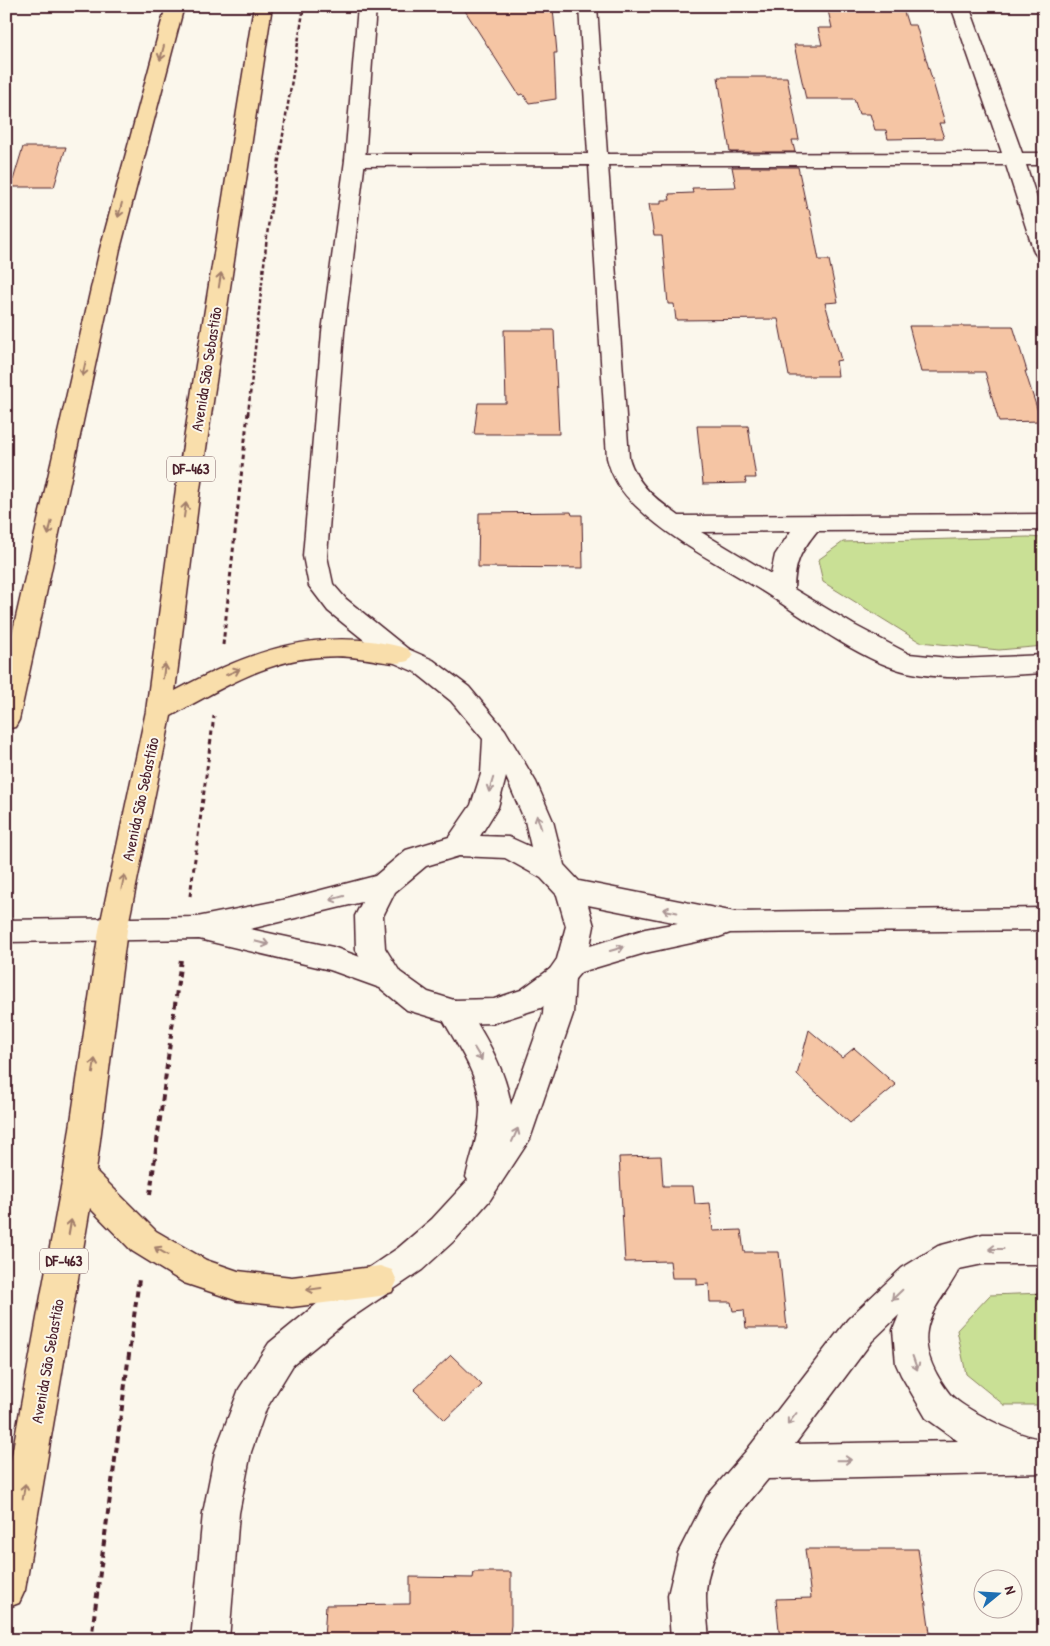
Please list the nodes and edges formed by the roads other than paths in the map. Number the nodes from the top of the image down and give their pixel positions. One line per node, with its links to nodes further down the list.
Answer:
1 (174, 6): 18 (main road, one-way to 18)
2 (263, 6): 17 (main road, Avenida São Sebastião / DF-463, one-way to 2)
3 (367, 6): 9 (street)
4 (588, 6): 6 (street)
5 (960, 6): 7 (street)
6 (598, 159): 7 (street); 9 (street); 12 (street)
7 (1014, 159): 8 (street); 10 (street)
8 (1044, 159)
9 (355, 160): 15 (street)
10 (1044, 252)
11 (1044, 522): 13 (street)
12 (675, 524): 13 (street); 14 (street)
13 (810, 524): 14 (street)
14 (782, 593): 16 (street)
15 (399, 655): 17 (main road, one-way to 15); 19 (street)
16 (1044, 664)
17 (159, 711): 26 (main road, Avenida São Sebastião / DF-463, one-way to 17)
18 (6, 720)
19 (496, 737): 20 (street, one-way to 20); 21 (street, one-way to 19)
20 (459, 845): 21 (street); 22 (street)
21 (560, 880): 24 (street, one-way to 21); 28 (street)
22 (384, 885): 25 (street, one-way to 25); 29 (street)
23 (1044, 919): 24 (street)
24 (735, 923): 28 (street, one-way to 24)
25 (191, 928): 26 (street); 29 (street, one-way to 29)
26 (113, 930): 27 (street); 31 (main road, Avenida São Sebastião / DF-463, one-way to 26)
27 (6, 931)
28 (565, 970): 30 (street); 32 (street, one-way to 28)
29 (390, 980): 30 (street)
30 (454, 1012): 32 (street, one-way to 32)
31 (79, 1176): 35 (main road, one-way to 31); 38 (main road, Avenida São Sebastião / DF-463, one-way to 31)
32 (479, 1190): 35 (street)
33 (1044, 1250): 34 (street, one-way to 34)
34 (950, 1256): 36 (street, one-way to 36); 37 (street, one-way to 37)
35 (380, 1281): 39 (street)
36 (1039, 1456): 37 (street, one-way to 36)
37 (760, 1462): 40 (street)
38 (6, 1590)
39 (210, 1640)
40 (690, 1640)

